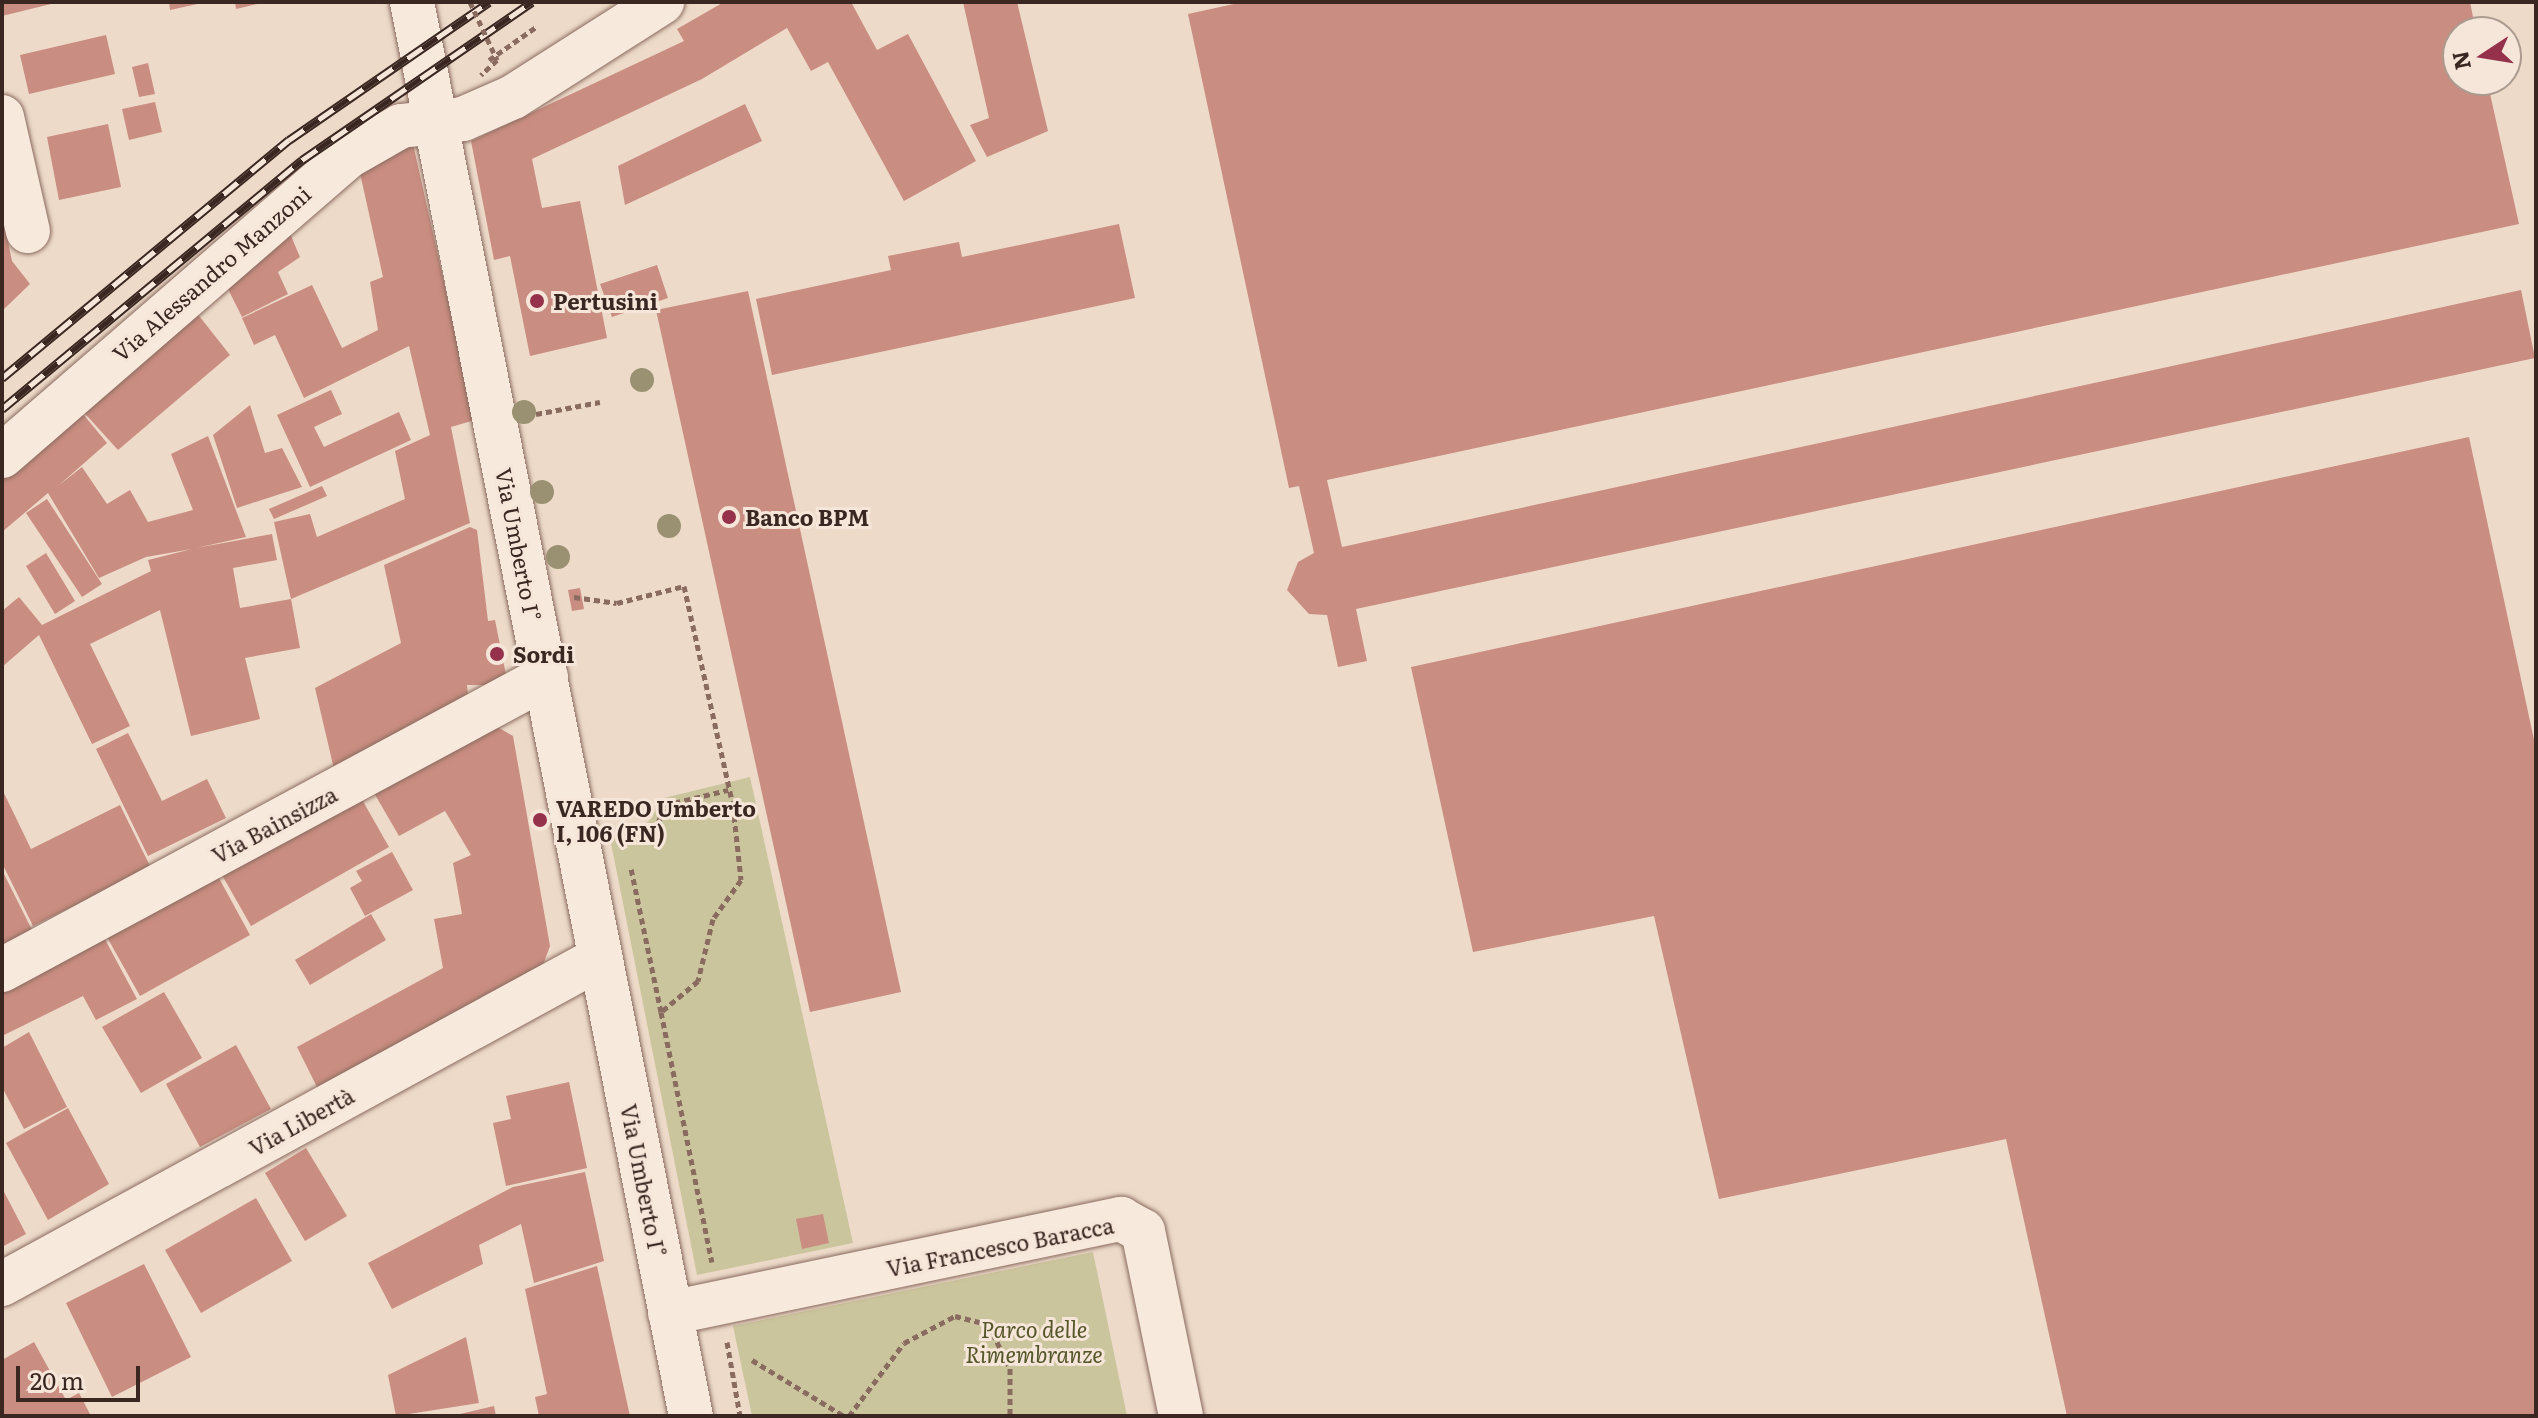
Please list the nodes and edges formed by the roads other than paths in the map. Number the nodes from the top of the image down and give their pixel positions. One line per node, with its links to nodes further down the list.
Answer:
1 (412, 2): 4 (street, Via Umberto I°)
2 (662, 2): 4 (street, Via Alessandro Manzoni)
3 (2, 117): 5 (street)
4 (438, 121): 6 (street, Via Alessandro Manzoni); 7 (street, Via Umberto I°)
5 (28, 231)
6 (2, 456)
7 (546, 677): 8 (street, Via Umberto I°); 9 (street, Via Bainsizza)
8 (600, 958): 10 (street, Via Libertà); 11 (street, Via Umberto I°)
9 (2, 970)
10 (2, 1284)
11 (670, 1313): 12 (street, Via Umberto I°); 13 (street, Via Francesco Baracca)
12 (691, 1416)
13 (1181, 1416)

